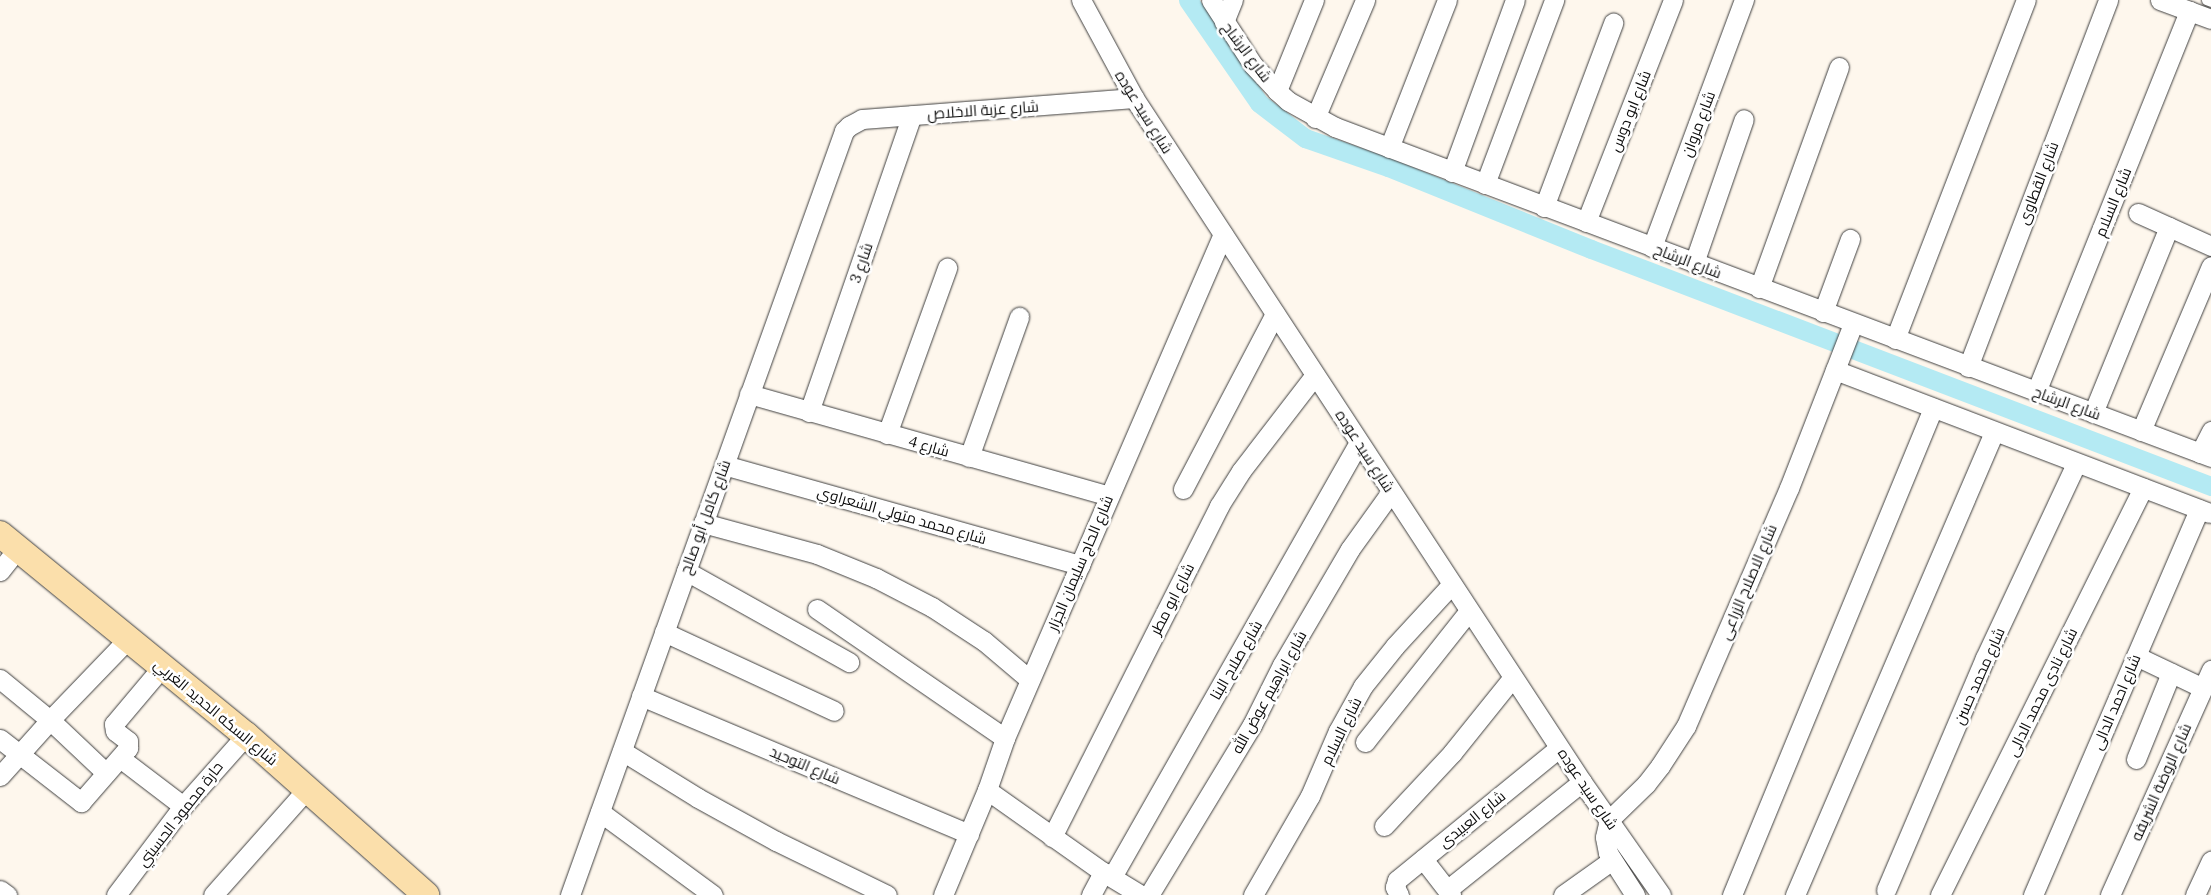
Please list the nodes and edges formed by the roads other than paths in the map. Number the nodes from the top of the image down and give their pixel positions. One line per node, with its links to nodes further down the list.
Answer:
1 (1081, 0): 22 (street, شارع سيد عوده)
2 (1211, 0): 18 (street, شارع الرشاح)
3 (1233, 0): 18 (street)
4 (1314, 0): 21 (street)
5 (1365, 0): 24 (street)
6 (1447, 0): 27 (street)
7 (1515, 0): 28 (street)
8 (1554, 0): 29 (street)
9 (1673, 0): 32 (street, شارع ابو دوس)
10 (1744, 0): 37 (street, شارع مروان)
11 (2026, 0): 46 (street)
12 (2108, 0): 47 (street, شارع القطاوى)
13 (2160, 0): 16 (street)
14 (2206, 0): 15 (lane)
15 (2211, 2)
16 (2190, 11): 17 (street); 50 (street, شارع السلام)
17 (2211, 19)
18 (1224, 22): 21 (street, شارع الرشاح)
19 (1613, 23): 30 (street)
20 (1839, 67): 41 (street)
21 (1277, 91): 24 (street, شارع الرشاح)
22 (1134, 98): 23 (street, شارع عزبة الاخلاص); 34 (street, شارع سيد عوده)
23 (912, 115): 26 (street, شارع عزبة الاخلاص); 53 (street, شارع 3)
24 (1315, 118): 27 (street, شارع الرشاح)
25 (1744, 119): 38 (street)
26 (841, 138): 51 (street, شارع كامل أبو صالح)
27 (1389, 148): 28 (street, شارع الرشاح)
28 (1452, 172): 29 (street, شارع الرشاح)
29 (1485, 184): 30 (street, شارع الرشاح)
30 (1544, 207): 32 (street, شارع الرشاح)
31 (2138, 213): 33 (street)
32 (1586, 222): 37 (street, شارع الرشاح)
33 (2169, 227): 36 (street); 54 (street)
34 (1223, 234): 43 (street, شارع سيد عوده); 67 (street, شارع الحاج سليمان الجزار)
35 (1850, 239): 42 (street)
36 (2211, 246)
37 (1652, 247): 38 (street, شارع الرشاح)
38 (1694, 263): 41 (street, شارع الرشاح)
39 (2211, 266): 55 (street)
40 (948, 268): 58 (street)
41 (1758, 288): 42 (street, شارع الرشاح)
42 (1823, 312): 45 (street, شارع الرشاح)
43 (1275, 314): 49 (street, شارع سيد عوده); 64 (street)
44 (1019, 317): 61 (street)
45 (1853, 324): 46 (street, شارع الرشاح); 48 (street, شارع الاصلاح الزراعى)
46 (1895, 339): 47 (street, شارع الرشاح)
47 (1968, 367): 50 (street, شارع الرشاح)
48 (1835, 370): 52 (street); 107 (street, شارع الاصلاح الزراعى)
49 (1315, 375): 59 (street, شارع سيد عوده); 110 (street, شارع ابو مطر)
50 (2036, 392): 54 (street, شارع الرشاح)
51 (749, 394): 53 (street, شارع 4); 63 (street, شارع كامل أبو صالح)
52 (1933, 408): 57 (street); 134 (street)
53 (809, 412): 58 (street, شارع 4)
54 (2093, 413): 55 (street, شارع الرشاح)
55 (2141, 431): 60 (street, شارع الرشاح)
56 (2211, 431): 60 (street)
57 (1994, 432): 62 (street); 135 (street)
58 (887, 434): 61 (street, شارع 4)
59 (1359, 443): 66 (street, شارع سيد عوده); 114 (street, شارع صلاح البنا)
60 (2205, 455)
61 (969, 457): 67 (street, شارع 4)
62 (2076, 464): 65 (street); 116 (street, شارع محمد حسن)
63 (724, 466): 69 (street, شارع كامل أبو صالح); 71 (street, شارع محمد متولي الشعراوي)
64 (1183, 488)
65 (2142, 488): 68 (street); 136 (street, شارع نادى محمد الدالى)
66 (1391, 492): 74 (street, شارع سيد عوده); 128 (street, شارع ابراهيم عوض الله)
67 (1109, 496): 71 (street, شارع الحاج سليمان الجزار)
68 (2205, 511): 79 (street, شارع احمد الدالى)
69 (703, 523): 73 (street, شارع كامل أبو صالح); 86 (street)
70 (9, 542): 72 (street); 78 (street, شارع السكه الحديد الغربي)
71 (1080, 564): 86 (street, شارع الحاج سليمان الجزار)
72 (0, 571)
73 (686, 571): 77 (street, شارع كامل أبو صالح); 80 (street)
74 (1452, 584): 76 (street, شارع سيد عوده); 129 (street, شارع السلام)
75 (817, 609): 92 (street)
76 (1470, 611): 84 (street, شارع سيد عوده); 94 (street)
77 (664, 632): 88 (street, شارع كامل أبو صالح); 89 (street)
78 (128, 639): 81 (street, شارع السكه الحديد الغربي); 90 (street)
79 (2136, 656): 83 (street); 137 (street, شارع احمد الدالى)
80 (849, 662)
81 (162, 667): 91 (street, شارع السكه الحديد الغربي); 98 (street)
82 (2211, 670): 87 (street, شارع الروضة الشريفه)
83 (2171, 673): 87 (street); 99 (street)
84 (1513, 677): 95 (street, شارع سيد عوده); 108 (street)
85 (0, 678): 90 (street)
86 (1030, 680): 92 (street, شارع الحاج سليمان الجزار)
87 (2203, 688): 138 (street, شارع الروضة الشريفه)
88 (641, 696): 96 (street, شارع كامل أبو صالح); 109 (street, شارع التوحيد)
89 (834, 711)
90 (50, 720): 97 (street); 100 (street)
91 (246, 735): 103 (street, شارع السكه الحديد الغربي); 105 (street, حارة محمود الحسيني)
92 (1005, 738): 104 (street, شارع الحاج سليمان الجزار)
93 (0, 739): 97 (street)
94 (1365, 742)
95 (1559, 748): 102 (street, شارع سيد عوده); 111 (street, شارع العبيدى)
96 (622, 751): 106 (street, شارع كامل أبو صالح); 125 (street)
97 (18, 754): 100 (street); 101 (street)
98 (120, 758): 100 (street); 105 (street)
99 (2136, 759)
100 (106, 774)
101 (0, 776)
102 (1582, 782): 107 (street, شارع سيد عوده); 117 (street)
103 (306, 789): 121 (street); 122 (street, شارع السكه الحديد الغربي)
104 (987, 790): 109 (street, شارع الحاج سليمان الجزار); 110 (street)
105 (183, 806): 120 (street, حارة محمود الحسيني)
106 (600, 812): 123 (street, شارع كامل أبو صالح); 124 (street)
107 (1609, 820): 112 (street); 133 (street, شارع سيد عوده)
108 (1384, 826)
109 (969, 834): 118 (street, شارع الحاج سليمان الجزار)
110 (1052, 837): 114 (street)
111 (1423, 859): 117 (street); 130 (street, شارع العبيدى)
112 (1612, 860): 131 (street); 132 (street)
113 (2211, 860): 139 (street)
114 (1108, 874): 126 (street, شارع صلاح البنا); 127 (street)
115 (0, 890): 119 (street)
116 (1886, 890)
117 (1449, 892)
118 (947, 893)
119 (7, 895)
120 (116, 895)
121 (213, 895)
122 (426, 895)
123 (570, 895)
124 (712, 895)
125 (887, 895)
126 (1091, 895)
127 (1140, 895)
128 (1149, 895)
129 (1253, 895)
130 (1399, 895)
131 (1563, 895)
132 (1635, 895)
133 (1661, 895)
134 (1732, 895)
135 (1795, 895)
136 (1940, 895)
137 (2033, 895)
138 (2110, 895)
139 (2195, 895)

